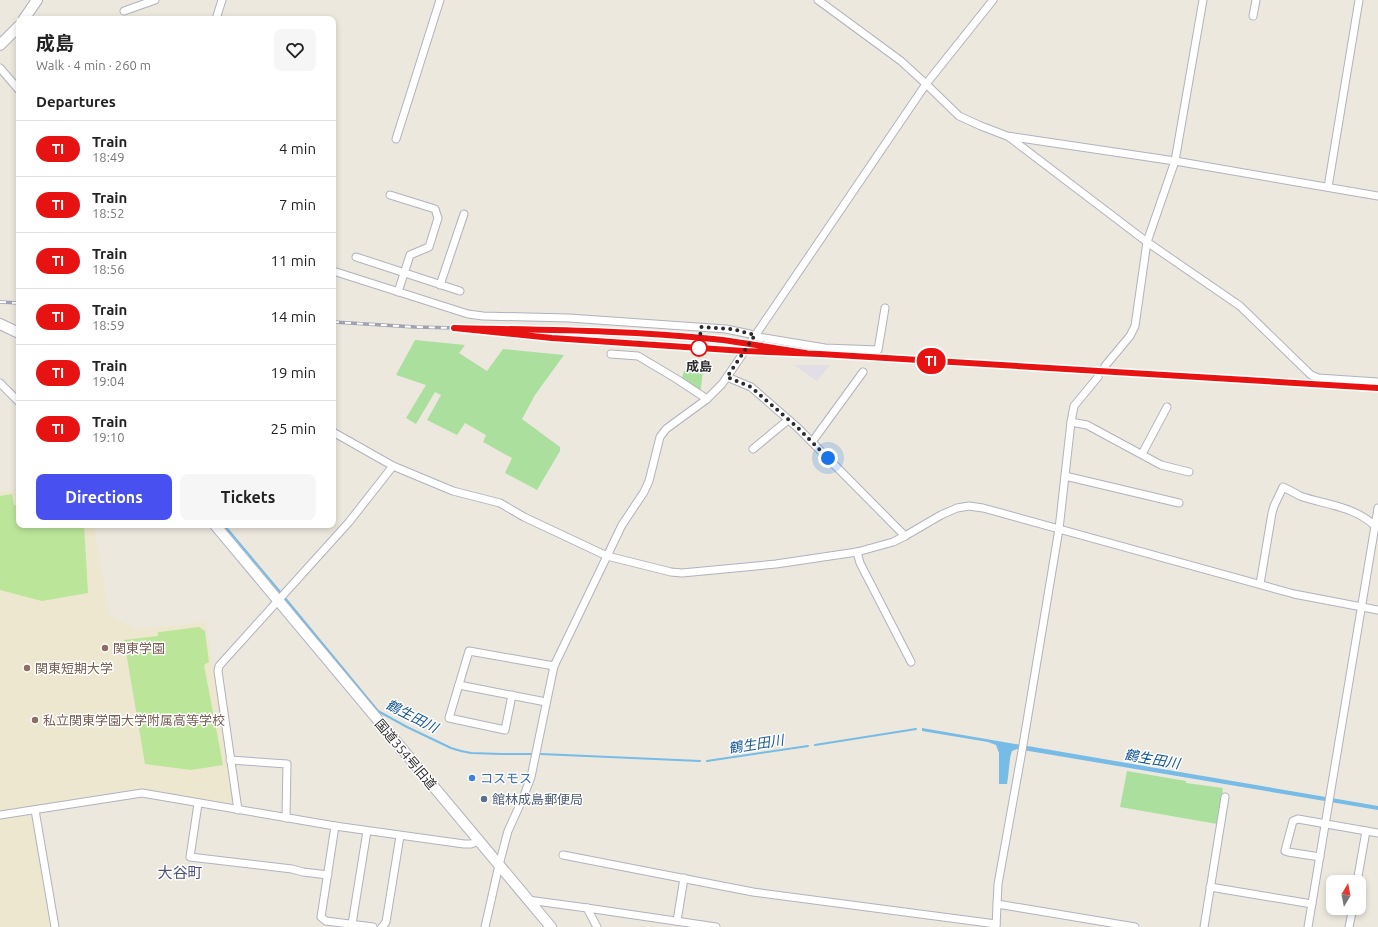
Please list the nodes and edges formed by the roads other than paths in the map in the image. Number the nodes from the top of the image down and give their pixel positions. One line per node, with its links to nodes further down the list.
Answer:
1 (37, 0): 11 (street)
2 (155, 0): 10 (street)
3 (222, 0): 12 (street)
4 (440, 0): 20 (street)
5 (818, 0): 17 (street)
6 (993, 0): 17 (street)
7 (1203, 0): 21 (street)
8 (1256, 0): 13 (street)
9 (1359, 0): 22 (street)
10 (124, 11)
11 (26, 16)
12 (217, 16)
13 (1253, 16)
14 (16, 29): 15 (street)
15 (0, 45)
16 (0, 68): 18 (street)
17 (926, 84): 19 (street); 36 (street)
18 (16, 87)
19 (1007, 136): 21 (street); 26 (street)
20 (396, 139)
21 (1175, 161): 22 (street); 26 (street)
22 (1328, 187): 24 (street)
23 (390, 195): 29 (street)
24 (1378, 196)
25 (464, 214): 30 (street)
26 (1147, 242): 38 (street); 42 (street)
27 (356, 257): 29 (street)
28 (336, 272): 32 (street)
29 (404, 273): 30 (street); 32 (street)
30 (440, 285): 31 (street)
31 (460, 291)
32 (398, 292): 36 (street)
33 (885, 308): 36 (street)
34 (0, 324): 35 (street)
35 (16, 332)
36 (755, 335): 40 (street)
37 (611, 354): 45 (street)
38 (1105, 366)
39 (863, 372): 50 (street)
40 (727, 377): 45 (street); 47 (street)
41 (1098, 377): 48 (street)
42 (1378, 382)
43 (0, 383): 44 (street)
44 (16, 399)
45 (707, 399): 63 (street)
46 (1168, 407): 52 (street)
47 (788, 420): 50 (street); 51 (street)
48 (1071, 422): 52 (street); 55 (street)
49 (336, 434): 53 (street)
50 (812, 442): 61 (street)
51 (753, 449)
52 (1142, 454): 54 (street)
53 (393, 466): 63 (street); 65 (street)
54 (1189, 472)
55 (1065, 476): 56 (street); 60 (street)
56 (1178, 503)
57 (1378, 508): 58 (street)
58 (1374, 526): 64 (street); 66 (street)
59 (218, 528): 65 (street, 国道354号旧道)
60 (1059, 529): 61 (street); 64 (street); 95 (street)
61 (905, 536): 62 (street)
62 (857, 552): 63 (street); 68 (street)
63 (607, 556): 69 (street)
64 (1260, 584): 66 (street)
65 (278, 600): 73 (street); 86 (street, 国道354号旧道)
66 (1362, 607): 67 (street); 80 (street)
67 (1378, 610)
68 (911, 662)
69 (554, 666): 70 (street); 72 (street)
70 (459, 685): 71 (street); 71 (street)
71 (512, 695): 72 (street)
72 (546, 702): 89 (street)
73 (230, 760): 77 (street); 79 (street)
74 (1225, 797): 93 (street)
75 (198, 804): 76 (street); 77 (street); 90 (street)
76 (35, 810): 78 (street); 102 (street)
77 (238, 810): 79 (street)
78 (0, 815)
79 (286, 818): 81 (street)
80 (1326, 824): 82 (street); 88 (street); 88 (street)
81 (335, 826): 83 (street); 90 (street)
82 (1366, 830): 84 (street); 91 (street)
83 (367, 831): 85 (street); 100 (street)
84 (1378, 833)
85 (400, 836): 86 (street); 104 (street)
86 (479, 841): 89 (street, 国道354号旧道)
87 (563, 855): 92 (street)
88 (1320, 857): 96 (street)
89 (499, 865): 94 (street, 国道354号旧道); 105 (street)
90 (328, 875): 100 (street)
91 (1358, 875)
92 (684, 878): 99 (street); 101 (street)
93 (1210, 887): 96 (street); 110 (street)
94 (528, 900): 97 (street); 106 (street, 国道354号旧道)
95 (997, 904): 101 (street); 109 (street)
96 (1312, 904): 111 (street)
97 (587, 908): 99 (street); 107 (street)
98 (1352, 915): 112 (street)
99 (677, 921): 108 (street)
100 (352, 924): 103 (street)
101 (996, 926)
102 (55, 927)
103 (373, 927)
104 (382, 927)
105 (485, 927)
106 (551, 927)
107 (597, 927)
108 (716, 927)
109 (1135, 927)
110 (1204, 927)
111 (1308, 927)
112 (1350, 927)

